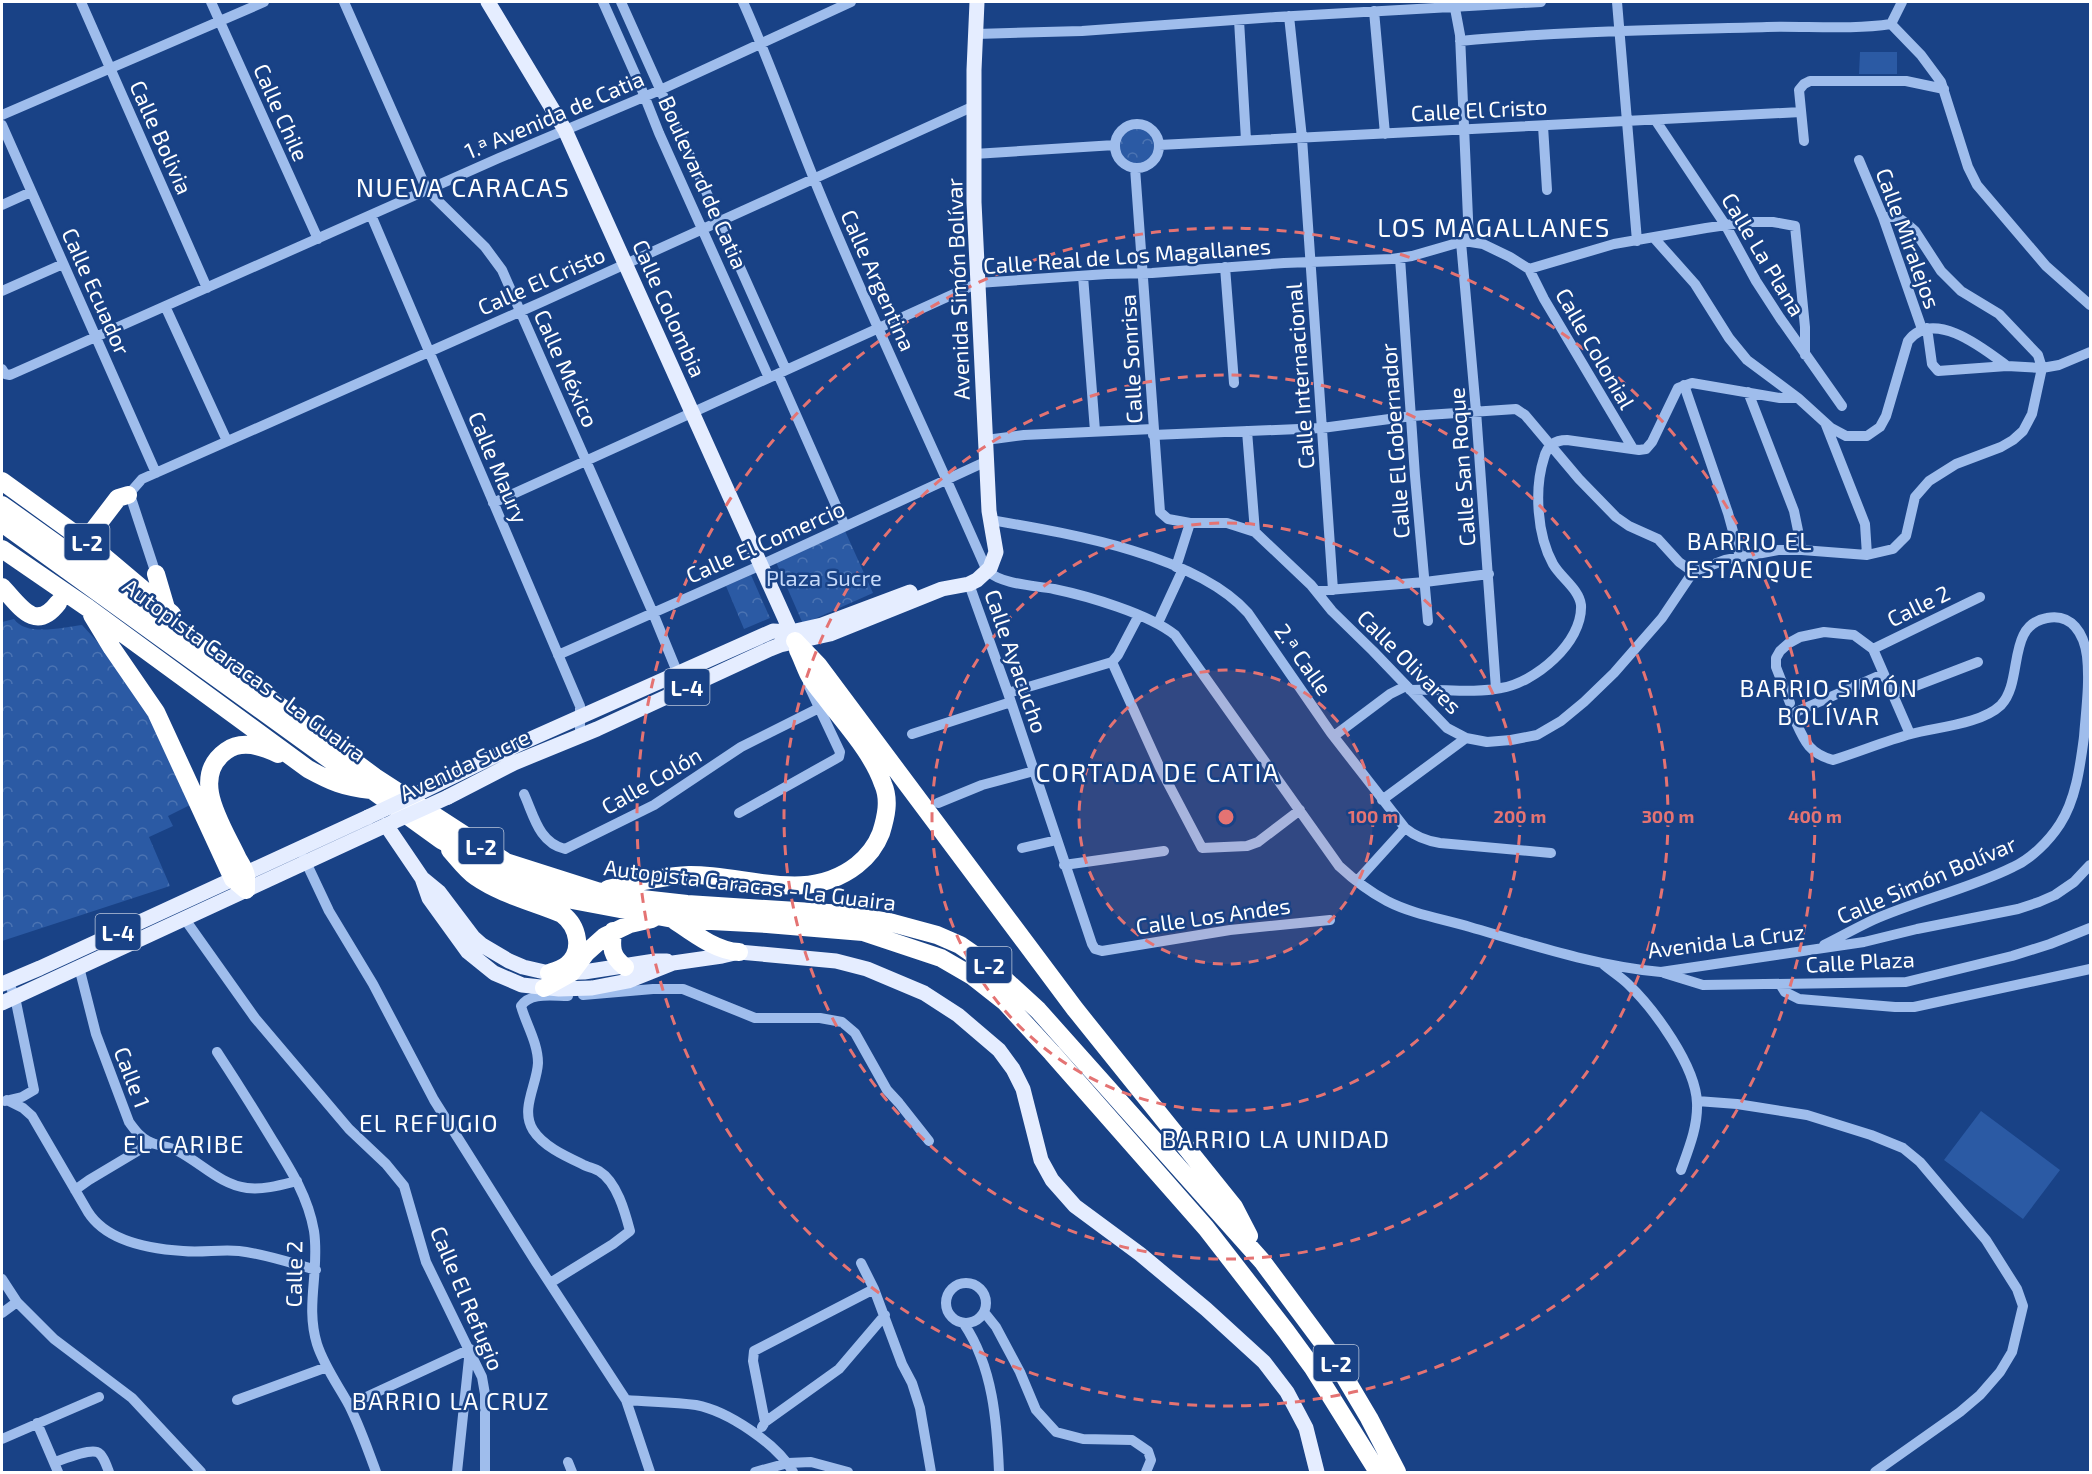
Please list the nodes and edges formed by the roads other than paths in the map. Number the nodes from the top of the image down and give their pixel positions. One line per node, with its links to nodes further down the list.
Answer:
1 (81, 2): 26 (street, Calle Bolivia)
2 (211, 2): 19 (street, Calle Chile)
3 (264, 2): 19 (street)
4 (344, 2): 49 (street, Calle México)
5 (488, 2): 37 (main road, Calle Colombia)
6 (603, 2): 20 (street, Boulevard de Catia)
7 (621, 2): 16 (street, Boulevard de Catia)
8 (743, 2): 25 (street, Calle Argentina)
9 (850, 2): 25 (street, 1.ª Avenida de Catia)
10 (977, 2): 23 (main road, Avenida Simón Bolívar)
11 (1541, 2): 14 (street)
12 (1617, 2): 22 (street)
13 (1902, 2): 21 (street)
14 (1454, 4): 15 (street); 24 (street, Calle San Roque)
15 (1374, 11): 17 (street); 39 (street)
16 (627, 15): 20 (street); 28 (street, Boulevard de Catia)
17 (1289, 16): 18 (street); 40 (street, Calle Internacional)
18 (1239, 20): 23 (street); 41 (street)
19 (219, 21): 26 (street); 59 (street, Calle Chile)
20 (612, 22): 29 (street, Boulevard de Catia)
21 (1890, 24): 22 (street); 27 (street)
22 (1619, 30): 24 (street); 34 (street)
23 (976, 34): 30 (main road, Avenida Simón Bolívar)
24 (1460, 41): 38 (street, Calle San Roque)
25 (761, 43): 28 (street, 1.ª Avenida de Catia); 48 (street, Calle Argentina)
26 (110, 69): 32 (street); 71 (street, Calle Bolivia)
27 (1944, 89): 31 (street); 73 (street)
28 (661, 90): 29 (street, 1.ª Avenida de Catia); 55 (street, Boulevard de Catia)
29 (645, 97): 37 (street, 1.ª Avenida de Catia); 57 (street, Boulevard de Catia)
30 (974, 106): 45 (main road, Avenida Simón Bolívar); 48 (street, Calle El Cristo)
31 (1801, 112): 33 (street, Calle El Cristo); 42 (street)
32 (2, 115)
33 (1656, 121): 34 (street, Calle El Cristo); 56 (street, Calle La Plana)
34 (1627, 122): 36 (street, Calle El Cristo); 60 (street)
35 (2, 124): 51 (street, Calle Ecuador)
36 (1543, 126): 38 (street, Calle El Cristo); 50 (street)
37 (565, 130): 49 (street, 1.ª Avenida de Catia); 65 (main road, Calle Colombia)
38 (1463, 130): 39 (street, Calle El Cristo); 61 (street, Calle San Roque)
39 (1385, 134): 40 (street, Calle El Cristo)
40 (1302, 138): 41 (street, Calle El Cristo); 63 (street, Calle Internacional)
41 (1246, 140): 44 (street, Calle El Cristo)
42 (1804, 141)
43 (1115, 145): 44 (street); 45 (street); 47 (street)
44 (1159, 145): 47 (street)
45 (974, 154): 70 (main road, Avenida Simón Bolívar)
46 (1859, 160): 54 (street, Calle Miralejos)
47 (1136, 168): 68 (street, Calle Sonrisa)
48 (813, 179): 55 (street, Calle El Cristo); 76 (street, Calle Argentina)
49 (427, 190): 53 (street, 1.ª Avenida de Catia); 75 (street, Calle México)
50 (1547, 190)
51 (32, 192): 52 (street); 64 (street, Calle Ecuador)
52 (2, 205)
53 (371, 215): 59 (street, 1.ª Avenida de Catia); 79 (street, Calle Maury)
54 (1883, 217): 77 (street, Calle Miralejos); 82 (street)
55 (720, 222): 57 (street, Calle El Cristo); 85 (street, Boulevard de Catia)
56 (1726, 226): 58 (street); 81 (street, Calle La Plana); 81 (street)
57 (703, 229): 65 (street, Calle El Cristo); 85 (street, Boulevard de Catia)
58 (1654, 238): 60 (street); 89 (street)
59 (318, 239): 71 (street, 1.ª Avenida de Catia)
60 (1637, 241): 67 (street)
61 (1465, 242): 62 (street, Calle Real de Los Magallanes); 67 (street); 91 (street, Calle San Roque)
62 (1400, 258): 63 (street, Calle Real de Los Magallanes); 93 (street, Calle El Gobernador)
63 (1311, 262): 66 (street, Calle Real de Los Magallanes); 95 (street, Calle Internacional)
64 (63, 264): 72 (street); 78 (street, Calle Ecuador)
65 (626, 264): 75 (street, Calle El Cristo); 92 (main road, Calle Colombia)
66 (1225, 267): 68 (street, Calle Real de Los Magallanes); 86 (street)
67 (1529, 269): 102 (street, Calle Colonial)
68 (1144, 273): 69 (street, Calle Real de Los Magallanes); 98 (street, Calle Sonrisa)
69 (1083, 276): 70 (street, Calle Real de Los Magallanes); 96 (street)
70 (978, 283): 76 (street, Calle Real de Los Magallanes); 99 (main road, Avenida Simón Bolívar)
71 (207, 288): 74 (street, 1.ª Avenida de Catia)
72 (2, 291)
73 (2091, 304)
74 (165, 306): 78 (street, 1.ª Avenida de Catia); 100 (street)
75 (520, 312): 79 (street, Calle El Cristo); 103 (street, Calle México)
76 (878, 328): 85 (street, Calle Real de Los Magallanes); 106 (street, Calle Argentina)
77 (1924, 328): 83 (street); 83 (street, Calle Miralejos); 94 (street)
78 (96, 337): 84 (street, 1.ª Avenida de Catia); 105 (street, Calle Ecuador)
79 (429, 352): 100 (street, Calle El Cristo); 109 (street, Calle Maury)
80 (2091, 352): 82 (street)
81 (1805, 355): 90 (street, Calle La Plana)
82 (2041, 363): 83 (street); 120 (street)
83 (2007, 366)
84 (4, 372)
85 (778, 374): 92 (street, Calle Real de Los Magallanes); 115 (street, Boulevard de Catia)
86 (1234, 383)
87 (1684, 385): 88 (street); 101 (street); 121 (street)
88 (1748, 392): 89 (street); 119 (street)
89 (1798, 398): 94 (street)
90 (1842, 406)
91 (1476, 411): 93 (street); 101 (street); 127 (street, Calle San Roque)
92 (692, 413): 103 (street, Calle Real de Los Magallanes); 122 (main road, Calle Colombia)
93 (1412, 416): 95 (street); 128 (street, Calle El Gobernador)
94 (1826, 424): 120 (street)
95 (1322, 428): 97 (street); 132 (street, Calle Internacional)
96 (1095, 431): 98 (street); 99 (street)
97 (1247, 431): 98 (street); 117 (street)
98 (1153, 432): 111 (street, Calle Sonrisa)
99 (986, 440): 104 (main road, Avenida Simón Bolívar)
100 (227, 441): 105 (street, Calle El Cristo)
101 (1551, 444): 125 (street); 152 (street)
102 (1632, 447)
103 (586, 461): 109 (street, Calle Real de Los Magallanes); 138 (street, Calle México)
104 (987, 461): 106 (street, Calle El Comercio); 112 (main road, Avenida Simón Bolívar)
105 (156, 473): 108 (street, Calle El Cristo)
106 (946, 479): 115 (street, Calle El Comercio); 124 (street, Calle Argentina)
107 (2, 481): 129 (highway, Autopista Caracas - La Guaira / L-2)
108 (128, 495): 116 (highway); 126 (street)
109 (493, 503): 146 (street, Calle Maury)
110 (2, 505): 144 (highway, Autopista Caracas - La Guaira / L-2)
111 (1160, 512): 114 (street, Calle Olivares)
112 (991, 520): 123 (street, 2.ª Calle); 124 (main road, Avenida Simón Bolívar)
113 (2, 523): 140 (highway, Autopista Caracas - La Guaira / L-2)
114 (1190, 523): 117 (street, Calle Olivares); 123 (street)
115 (844, 526): 122 (street, Calle El Comercio)
116 (92, 532)
117 (1255, 532): 133 (street, Calle Olivares)
118 (2, 549): 136 (highway, Autopista Caracas - La Guaira / L-2)
119 (1802, 550): 120 (street); 121 (street)
120 (1867, 555)
121 (1740, 557): 125 (street)
122 (759, 566): 138 (street, Calle El Comercio); 143 (main road, Calle Colombia)
123 (1179, 568): 142 (street); 161 (street, 2.ª Calle)
124 (987, 571): 130 (main road, Avenida Sucre / L-4); 139 (street)
125 (1694, 572): 162 (street, Calle Olivares)
126 (156, 574): 129 (highway); 137 (highway)
127 (1489, 574): 128 (street); 152 (street, Calle San Roque)
128 (1425, 582): 132 (street); 141 (street, Calle El Gobernador)
129 (140, 585): 137 (highway, Autopista Caracas - La Guaira / L-2)
130 (961, 585): 143 (main road, Avenida Sucre / L-4); 154 (street, Calle Ayacucho)
131 (2, 587): 135 (highway)
132 (1333, 590): 133 (street)
133 (1316, 591): 151 (street, Calle Olivares)
134 (1980, 597): 145 (street, Calle 2)
135 (58, 603)
136 (83, 605): 140 (highway, L-2); 163 (highway, Autopista Caracas - La Guaira / L-2); 181 (highway)
137 (167, 610): 144 (highway, Autopista Caracas - La Guaira / L-2)
138 (653, 613): 146 (street, Calle El Comercio); 149 (street, Calle México)
139 (1139, 615): 142 (street); 147 (street)
140 (136, 620): 165 (highway, Autopista Caracas - La Guaira / L-2)
141 (1428, 621)
142 (1158, 622): 169 (street, Avenida La Cruz)
143 (793, 637): 149 (main road, Avenida Sucre / L-4); 155 (street); 160 (main road, Avenida Sucre / L-4); 183 (highway); 211 (highway)
144 (202, 648): 165 (highway, Autopista Caracas - La Guaira / L-2)
145 (1873, 649): 150 (street); 156 (street)
146 (558, 655): 157 (street, Calle Maury)
147 (1112, 662): 154 (street); 169 (street)
148 (1978, 662): 153 (street)
149 (678, 674): 157 (main road, Avenida Sucre / L-4)
150 (1883, 674): 153 (street); 156 (street)
151 (1408, 688): 152 (street); 161 (street); 162 (street, Calle Olivares)
152 (1496, 689)
153 (1892, 695): 159 (street)
154 (1010, 698): 158 (street); 164 (street, Calle Ayacucho)
155 (819, 708): 166 (street, Calle Colón); 170 (street)
156 (1793, 708): 159 (street, Calle Simón Bolívar)
157 (580, 716): 160 (street, Calle Maury); 178 (main road, Avenida Sucre / L-4, bridge)
158 (912, 734)
159 (1910, 734): 189 (street, Calle Simón Bolívar)
160 (580, 735): 171 (main road, Avenida Sucre / L-4, bridge)
161 (1334, 736): 167 (street, 2.ª Calle)
162 (1466, 738): 167 (street)
163 (308, 769): 165 (highway, Autopista Caracas - La Guaira / L-2); 181 (highway)
164 (1034, 771): 168 (street); 174 (street, Calle Ayacucho)
165 (374, 783): 173 (highway, Autopista Caracas - La Guaira / L-2); 183 (highway, Autopista Caracas - La Guaira / L-2)
166 (524, 795)
167 (1382, 800): 172 (street, 2.ª Calle)
168 (938, 803)
169 (1300, 810): 182 (street, Avenida La Cruz)
170 (739, 813)
171 (389, 824): 178 (main road, Avenida Sucre / L-4); 199 (main road)
172 (1405, 828): 177 (street, 2.ª Calle); 182 (street)
173 (441, 840): 185 (highway, Autopista Caracas - La Guaira / L-2); 199 (highway)
174 (1057, 840): 175 (street); 179 (street, Calle Ayacucho)
175 (1022, 848)
176 (1164, 851): 179 (street)
177 (1551, 854)
178 (303, 856): 181 (main road, Avenida Sucre / L-4); 215 (street)
179 (1064, 865): 190 (street, Calle Ayacucho)
180 (2091, 865): 189 (street, Avenida La Cruz)
181 (242, 881): 184 (main road, Avenida Sucre / L-4); 200 (main road, Avenida Sucre / L-4)
182 (1357, 881): 192 (street, Avenida La Cruz)
183 (597, 891): 211 (highway, Autopista Caracas - La Guaira / L-2)
184 (184, 918): 194 (main road, Avenida Sucre / L-4); 222 (street, Calle El Refugio)
185 (666, 918): 188 (highway); 191 (highway); 247 (highway, Autopista Caracas - La Guaira / L-2)
186 (1330, 920): 190 (street, Calle Los Andes)
187 (2091, 928): 201 (street, Calle Plaza)
188 (613, 931): 195 (highway); 198 (highway)
189 (1817, 949): 197 (street, Avenida La Cruz)
190 (1102, 951)
191 (739, 952): 193 (main road); 246 (main road)
192 (1601, 962): 197 (street, Avenida La Cruz); 205 (street)
193 (673, 963): 195 (main road); 199 (main road)
194 (79, 967): 202 (main road, Avenida Sucre / L-4); 207 (street, Calle 1)
195 (625, 967): 198 (main road)
196 (2091, 969): 201 (street)
197 (1660, 972): 201 (street, Calle Plaza)
198 (571, 973): 199 (highway)
199 (546, 981)
200 (5, 982): 202 (street)
201 (1780, 984)
202 (8, 1000): 204 (street)
203 (217, 1052): 209 (street, Calle 2)
204 (4, 1101): 210 (street)
205 (1697, 1101): 208 (street); 235 (street)
206 (929, 1141): 215 (street)
207 (150, 1143): 209 (street, Calle 1); 210 (street)
208 (1681, 1170)
209 (297, 1181): 213 (street, Calle 2)
210 (75, 1190): 213 (street)
211 (1262, 1261): 248 (highway, Autopista Caracas - La Guaira / L-2)
212 (861, 1263): 216 (street)
213 (316, 1270): 223 (street, Calle 2)
214 (2, 1279): 217 (street)
215 (550, 1284): 226 (street)
216 (874, 1289): 220 (street); 228 (street)
217 (17, 1302): 219 (street); 234 (street)
218 (984, 1312): 221 (street); 221 (street); 245 (street)
219 (2, 1313)
220 (885, 1315): 228 (street); 243 (street)
221 (964, 1324): 244 (street)
222 (470, 1349): 227 (street); 238 (street); 239 (street, Calle El Refugio)
223 (327, 1367): 225 (street); 227 (street, Calle 2)
224 (99, 1397): 229 (street)
225 (237, 1400)
226 (626, 1400): 230 (street); 240 (street)
227 (349, 1405): 237 (street, Calle 2)
228 (765, 1422): 230 (street)
229 (37, 1423): 231 (street); 232 (street)
230 (756, 1434): 233 (street)
231 (2, 1439)
232 (56, 1467): 236 (street)
233 (790, 1468): 241 (street); 242 (street)
234 (199, 1472)
235 (1878, 1472)
236 (109, 1473)
237 (376, 1473)
238 (457, 1473)
239 (485, 1473)
240 (650, 1473)
241 (755, 1473)
242 (848, 1473)
243 (931, 1473)
244 (999, 1473)
245 (1146, 1473)
246 (1317, 1473)
247 (1378, 1473)
248 (1397, 1473)

